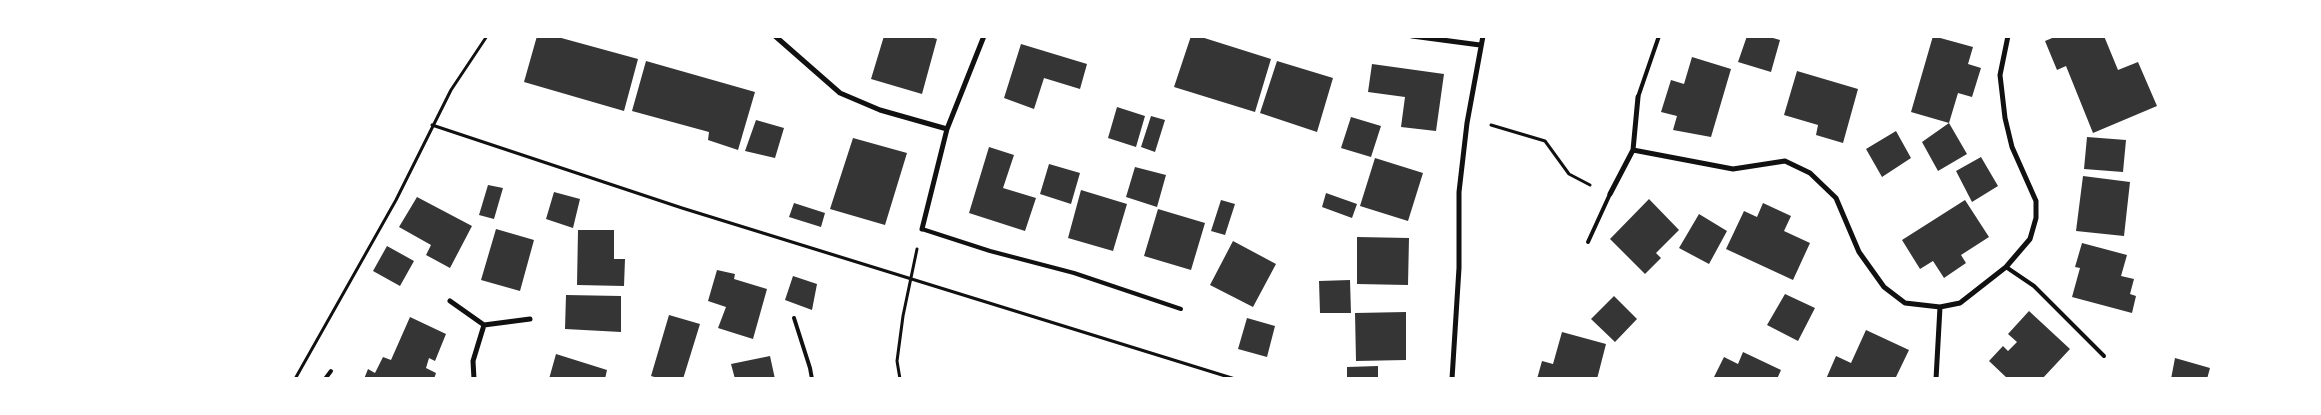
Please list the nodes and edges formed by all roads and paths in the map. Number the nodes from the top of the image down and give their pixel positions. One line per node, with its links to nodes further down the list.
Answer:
1 (487, 36): 10 (path)
2 (775, 36): 12 (street)
3 (984, 36): 12 (street)
4 (1412, 36): 8 (street)
5 (1483, 36): 8 (street)
6 (1659, 36): 9 (lane)
7 (2008, 36): 18 (street)
8 (1480, 45): 34 (street)
9 (1638, 97): 13 (street)
10 (432, 124): 19 (path); 28 (path)
11 (1491, 125): 14 (path)
12 (947, 129): 16 (street)
13 (1632, 150): 15 (street); 21 (street)
14 (1590, 185)
15 (1610, 194): 17 (lane)
16 (922, 229): 19 (path); 22 (lane)
17 (1588, 242)
18 (2006, 266): 21 (street); 26 (lane)
19 (910, 278): 32 (path); 33 (path)
20 (450, 301): 25 (street)
21 (1940, 308): 35 (street)
22 (1181, 310)
23 (794, 318): 31 (lane)
24 (530, 319): 25 (street)
25 (484, 325): 30 (street)
26 (2104, 356)
27 (331, 370): 29 (lane)
28 (295, 379)
29 (325, 379)
30 (474, 379)
31 (812, 379)
32 (900, 379)
33 (1235, 379)
34 (1452, 379)
35 (1936, 379)

